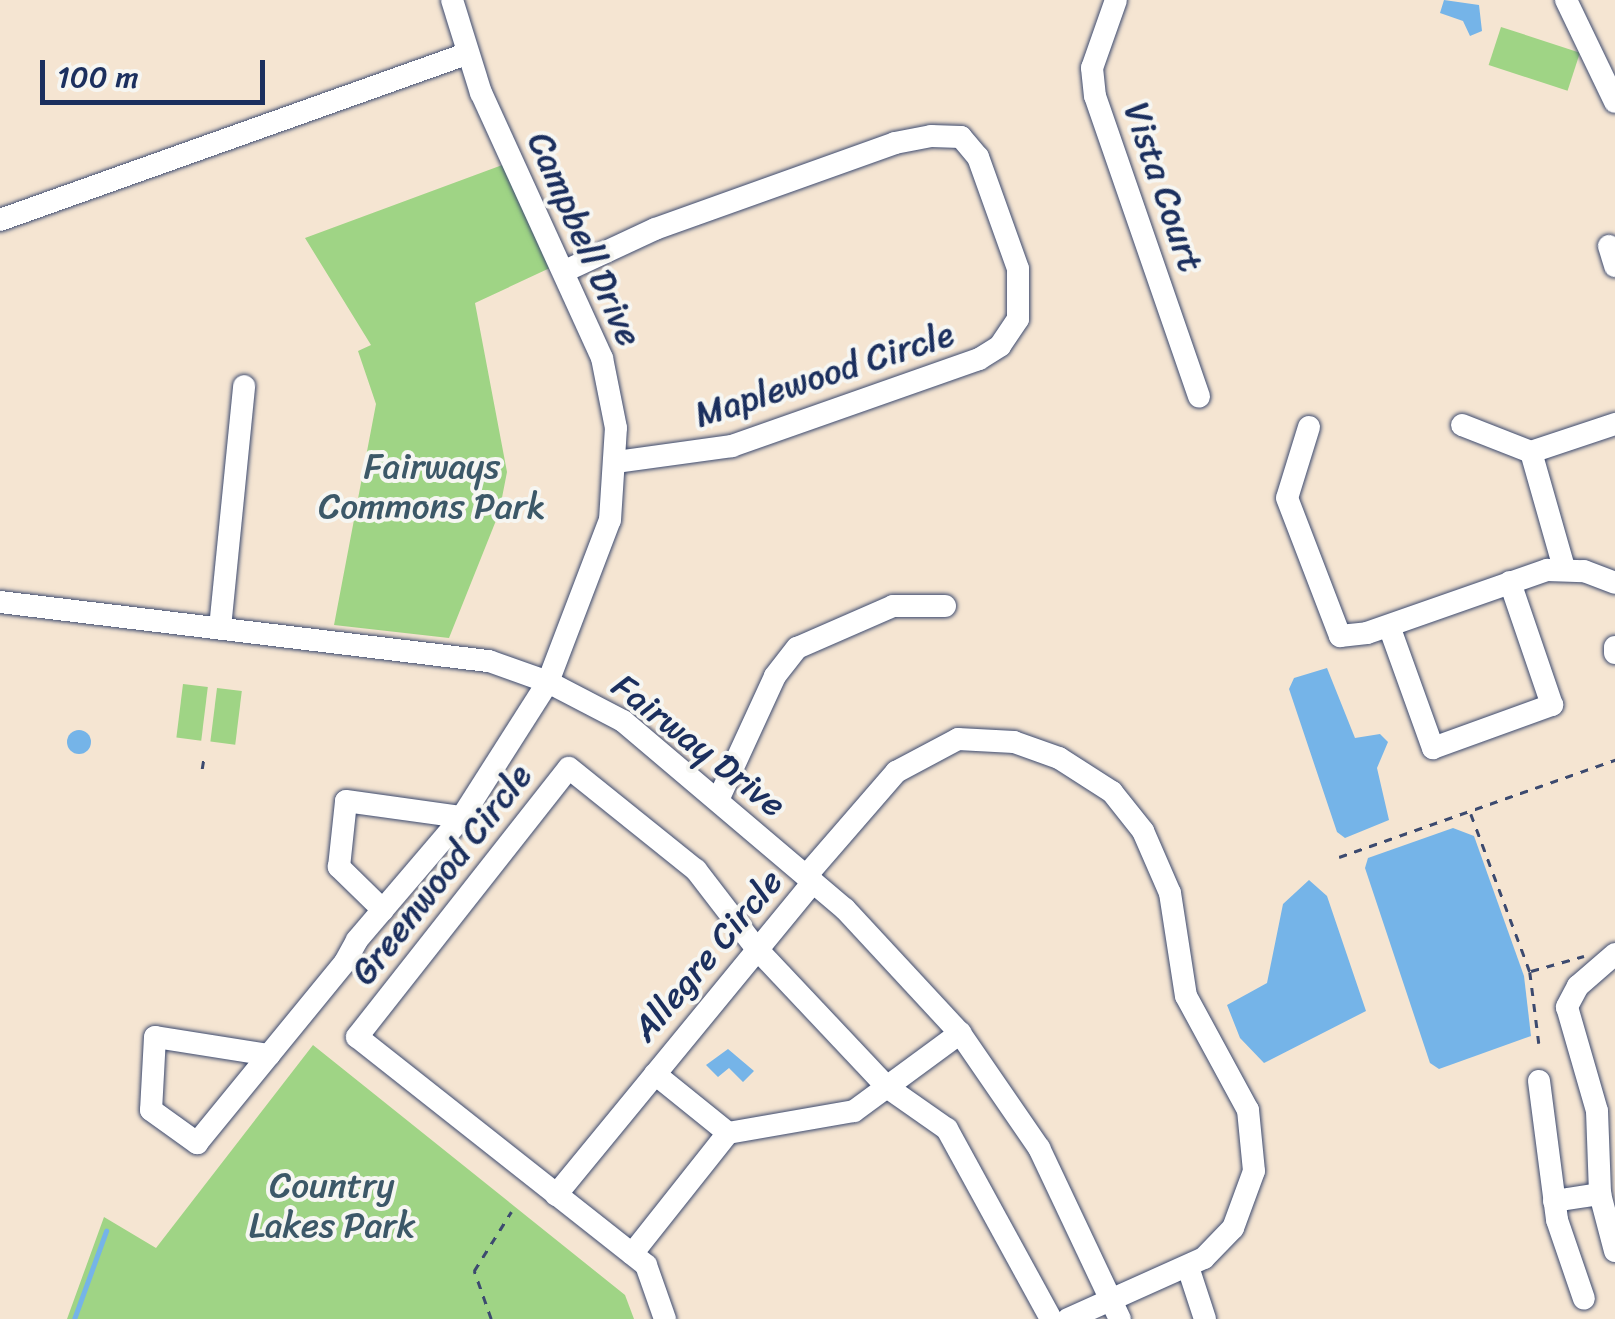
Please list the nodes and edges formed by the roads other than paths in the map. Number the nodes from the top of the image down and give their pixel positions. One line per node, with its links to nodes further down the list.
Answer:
1 (452, 0): 5 (street, Campbell Drive)
2 (1116, 0): 10 (street, Vista Court)
3 (1592, 0): 4 (street)
4 (1568, 4): 6 (street)
5 (466, 54): 7 (street); 8 (street, Campbell Drive)
6 (1615, 102)
7 (0, 220)
8 (565, 271): 15 (street, Campbell Drive); 15 (street, Maplewood Circle)
9 (244, 386): 22 (street)
10 (1199, 397)
11 (1615, 424): 14 (street)
12 (1462, 425): 14 (street)
13 (1309, 427): 21 (street)
14 (1531, 452): 16 (street)
15 (617, 462): 23 (street, Campbell Drive)
16 (1564, 568): 17 (street); 18 (street)
17 (1510, 582): 21 (street); 21 (street)
18 (1615, 582)
19 (0, 602): 22 (street, Fairway Drive)
20 (945, 606): 24 (street)
21 (1389, 626)
22 (220, 628): 23 (street, Fairway Drive)
23 (548, 682): 24 (street, Fairway Drive); 25 (street, Campbell Drive)
24 (719, 798): 26 (street, Fairway Drive)
25 (462, 816): 27 (street, Campbell Drive); 27 (street)
26 (810, 879): 28 (street, Allegre Circle); 30 (street, Fairway Drive); 41 (street, Allegre Circle)
27 (383, 910): 31 (street, Campbell Drive)
28 (756, 948): 32 (street, Allegre Circle); 34 (street, Greenwood Circle); 37 (street, Greenwood Circle)
29 (1615, 954): 36 (street)
30 (960, 1033): 34 (street); 43 (street, Fairway Drive)
31 (268, 1056): 31 (street, Campbell Drive)
32 (655, 1074): 35 (street, Allegre Circle); 37 (street, Allegre Circle)
33 (1539, 1081): 38 (street)
34 (887, 1086): 35 (street); 45 (street, Greenwood Circle)
35 (728, 1133): 40 (street)
36 (1600, 1194): 38 (street); 39 (street)
37 (556, 1195): 40 (street, Greenwood Circle)
38 (1554, 1201): 42 (street)
39 (1615, 1250)
40 (632, 1254): 44 (street, Greenwood Circle)
41 (1188, 1267): 43 (street, Allegre Circle); 47 (street)
42 (1584, 1299)
43 (1117, 1310): 46 (street)
44 (665, 1319)
45 (1050, 1319)
46 (1068, 1319)
47 (1205, 1319)

